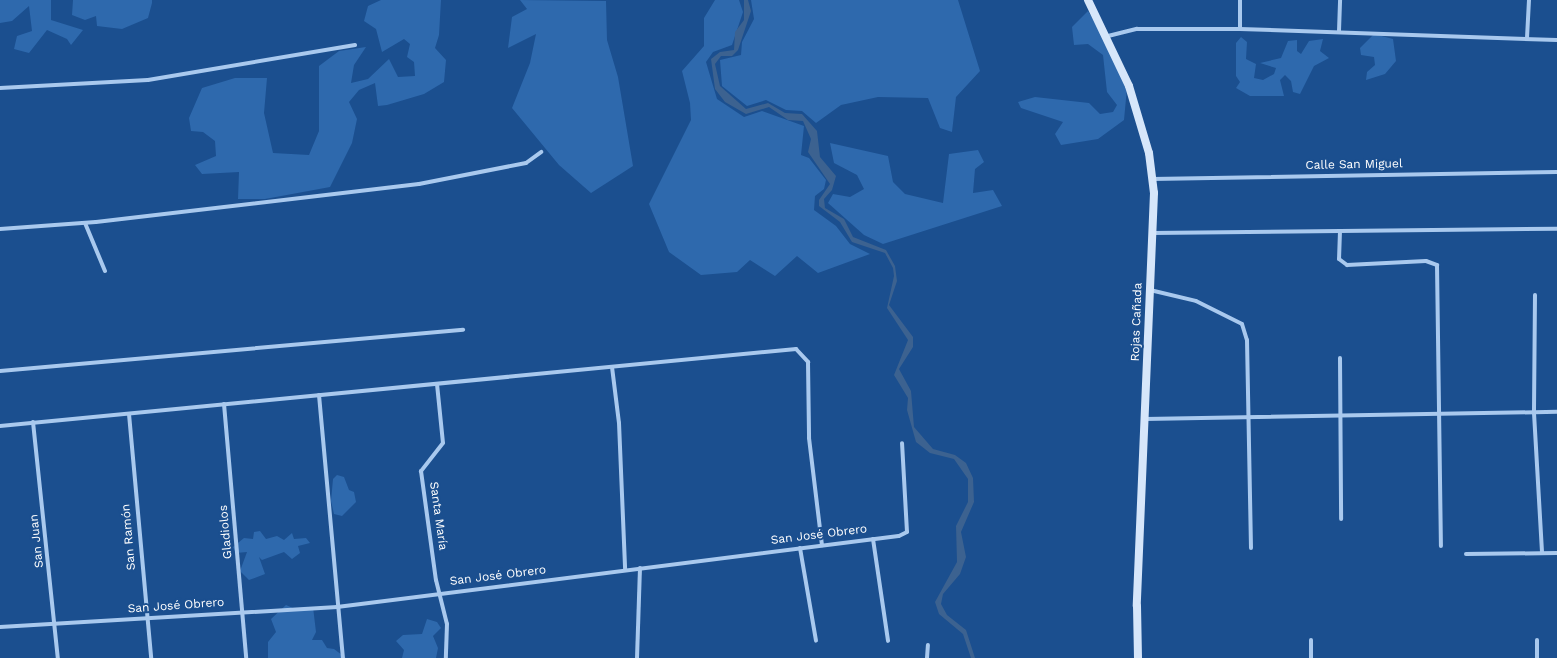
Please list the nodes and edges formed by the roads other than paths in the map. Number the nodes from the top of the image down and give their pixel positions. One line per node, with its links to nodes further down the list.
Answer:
1 (1088, 0): 7 (main road, Rojas Cañada)
2 (1240, 0): 5 (street)
3 (1340, 0): 6 (street)
4 (1529, 0): 8 (street)
5 (1240, 29): 6 (street); 7 (street)
6 (1339, 31): 8 (street)
7 (1108, 36): 14 (main road, Rojas Cañada)
8 (1527, 38): 9 (street)
9 (1557, 40)
10 (355, 45): 11 (street)
11 (0, 88)
12 (541, 152): 15 (street)
13 (1557, 172): 14 (street, Calle San Miguel)
14 (1152, 179): 19 (main road, Rojas Cañada)
15 (85, 223): 16 (street); 20 (street)
16 (0, 228)
17 (1557, 229): 18 (street)
18 (1340, 231): 19 (street); 33 (street)
19 (1152, 233): 21 (main road, Rojas Cañada)
20 (105, 270)
21 (1150, 290): 35 (street); 36 (main road, Rojas Cañada)
22 (1535, 295): 31 (street)
23 (462, 330): 26 (street)
24 (1340, 358): 34 (street)
25 (612, 367): 27 (street); 42 (street); 50 (street)
26 (0, 371)
27 (437, 384): 28 (street); 51 (street, Santa María)
28 (319, 395): 29 (street); 52 (street)
29 (224, 404): 32 (street); 53 (street, Gladiolos)
30 (1557, 412): 31 (street)
31 (1534, 413): 33 (street); 46 (street)
32 (129, 414): 37 (street); 54 (street, San Ramón)
33 (1440, 414): 34 (street); 43 (street)
34 (1339, 416): 35 (street); 40 (street)
35 (1248, 418): 36 (street); 45 (street)
36 (1145, 420): 69 (main road, Rojas Cañada)
37 (34, 422): 38 (street); 55 (street, San Juan)
38 (0, 426)
39 (902, 443): 41 (street, San José Obrero)
40 (1341, 519)
41 (872, 539): 42 (street, San José Obrero); 60 (street)
42 (822, 545): 44 (street, San José Obrero)
43 (1441, 546)
44 (800, 548): 49 (street, San José Obrero); 59 (street)
45 (1250, 548)
46 (1542, 553): 47 (street); 48 (street)
47 (1557, 553)
48 (1466, 554)
49 (640, 568): 50 (street, San José Obrero); 67 (street)
50 (625, 569): 51 (street, San José Obrero)
51 (441, 593): 52 (street, San José Obrero); 66 (street, Santa María)
52 (337, 607): 53 (street, San José Obrero); 65 (street)
53 (243, 612): 54 (street, San José Obrero); 64 (street, Gladiolos)
54 (146, 618): 55 (street, San José Obrero); 63 (street, San Ramón)
55 (56, 624): 56 (street, San José Obrero); 62 (street, San Juan)
56 (0, 627)
57 (1311, 640): 70 (street)
58 (1537, 640): 71 (street)
59 (816, 641)
60 (888, 641)
61 (928, 645): 68 (street)
62 (58, 658)
63 (150, 658)
64 (246, 658)
65 (343, 658)
66 (446, 658)
67 (637, 658)
68 (927, 658)
69 (1138, 658)
70 (1311, 658)
71 (1537, 658)

